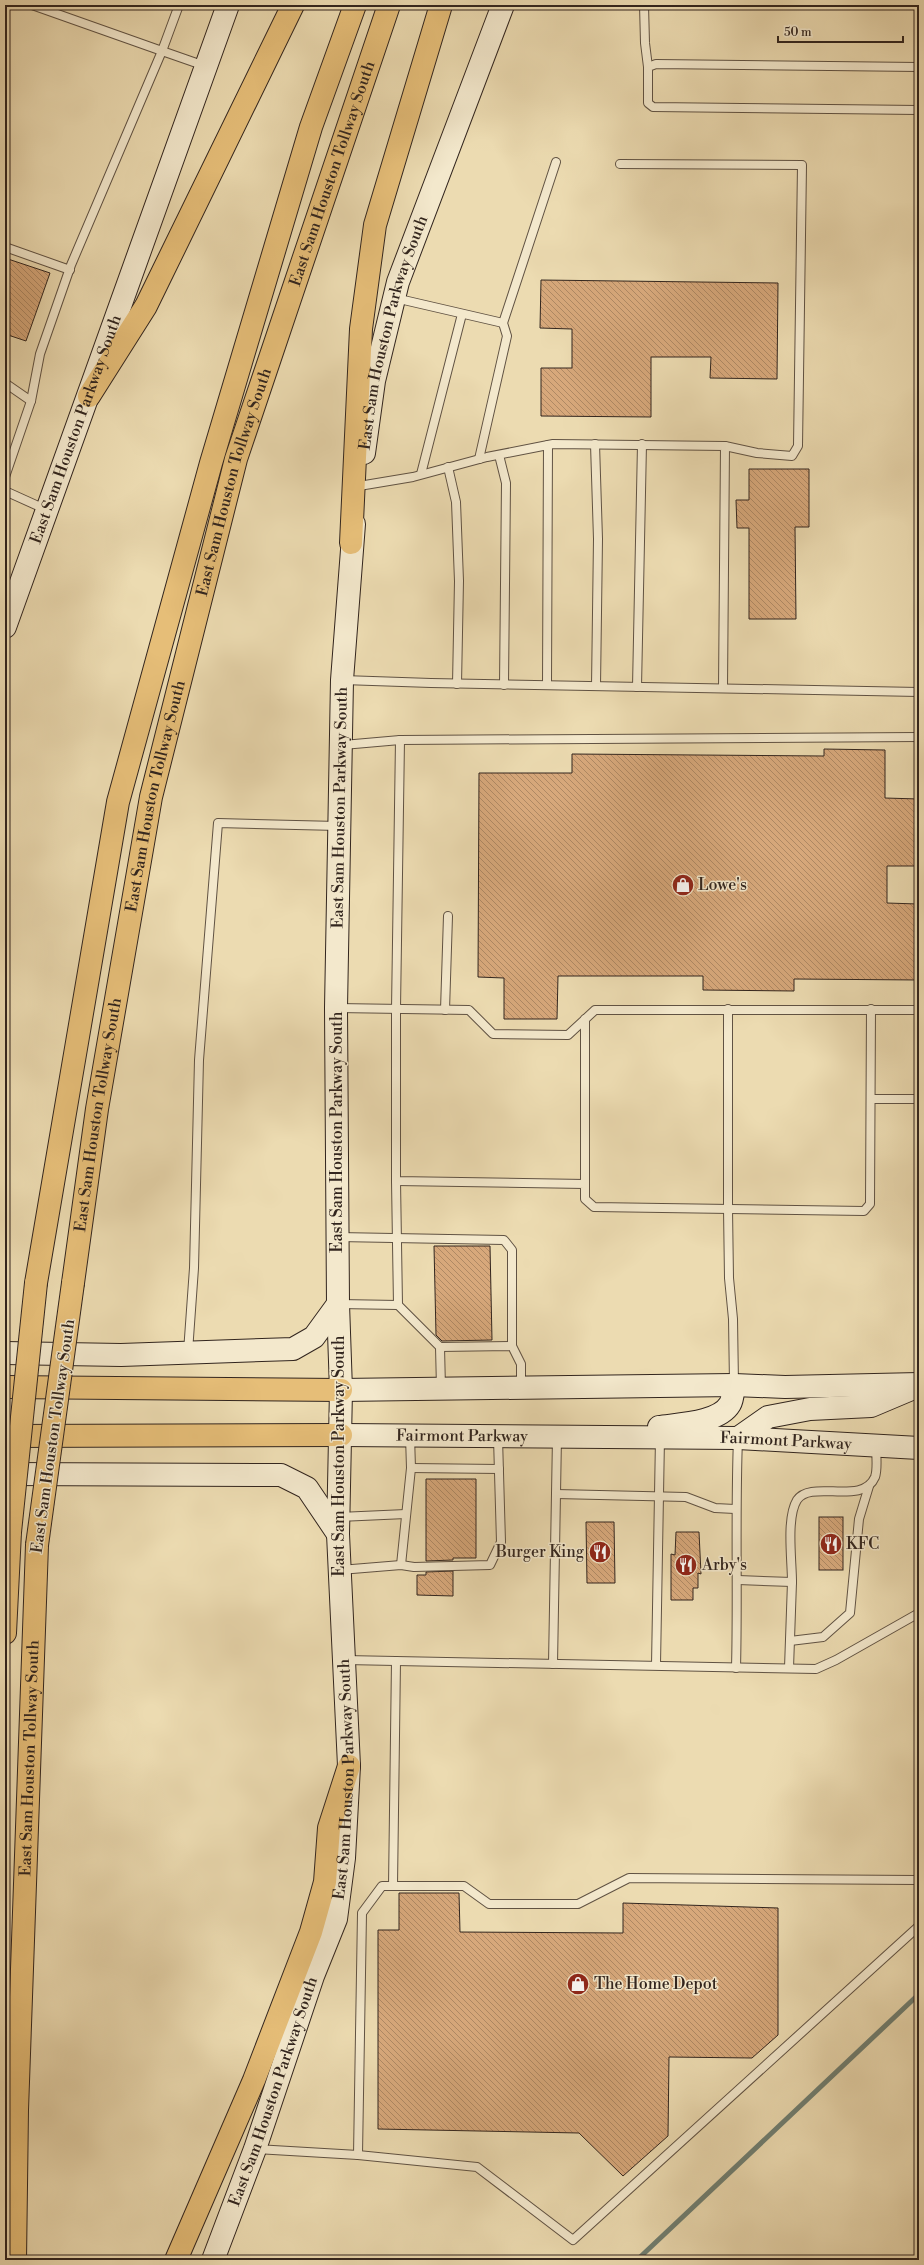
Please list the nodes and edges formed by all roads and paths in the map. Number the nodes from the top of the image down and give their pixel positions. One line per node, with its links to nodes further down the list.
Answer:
1 (32, 5): 10 (lane)
2 (179, 5): 10 (lane)
3 (228, 5): 11 (main road, East Sam Houston Parkway South)
4 (293, 5): 23 (main road)
5 (355, 5): 102 (main road, East Sam Houston Tollway South, bridge)
6 (390, 5): 116 (main road, East Sam Houston Tollway South, bridge)
7 (441, 5): 37 (main road)
8 (503, 5): 19 (main road, East Sam Houston Parkway South)
9 (644, 5): 13 (lane)
10 (162, 51): 11 (lane); 18 (lane)
11 (205, 66): 23 (main road, East Sam Houston Parkway South)
12 (919, 67): 13 (lane)
13 (648, 68): 14 (lane)
14 (919, 110)
15 (556, 162): 21 (lane)
16 (620, 164): 28 (lane)
17 (5, 248): 18 (lane)
18 (70, 270): 24 (lane)
19 (394, 298): 20 (lane); 34 (main road, East Sam Houston Parkway South)
20 (462, 314): 21 (lane); 32 (lane)
21 (503, 323): 30 (lane)
22 (5, 382): 24 (lane)
23 (89, 396): 36 (main road, East Sam Houston Parkway South)
24 (31, 401): 33 (lane)
25 (595, 444): 26 (lane); 27 (lane); 43 (lane)
26 (642, 444): 28 (lane); 44 (lane)
27 (548, 445): 29 (lane); 42 (lane)
28 (725, 446): 45 (lane)
29 (499, 454): 30 (lane); 41 (lane)
30 (480, 459): 31 (lane)
31 (448, 467): 32 (lane); 40 (lane)
32 (421, 474): 34 (lane)
33 (5, 477)
34 (359, 486): 37 (main road, East Sam Houston Parkway South)
35 (5, 491): 36 (lane)
36 (47, 510): 38 (main road, East Sam Houston Parkway South)
37 (351, 543): 39 (main road, East Sam Houston Parkway South)
38 (5, 627)
39 (342, 680): 40 (lane); 49 (main road, East Sam Houston Parkway South)
40 (457, 684): 41 (lane)
41 (504, 685): 42 (lane)
42 (547, 685): 43 (lane)
43 (596, 686): 44 (lane)
44 (637, 687): 45 (lane)
45 (723, 688): 46 (lane)
46 (919, 692)
47 (919, 737): 48 (lane)
48 (400, 740): 49 (lane); 53 (lane)
49 (342, 745): 50 (main road, East Sam Houston Parkway South)
50 (339, 826): 52 (main road, East Sam Houston Parkway South); 71 (lane)
51 (448, 916): 55 (lane)
52 (336, 1008): 53 (lane); 64 (main road, East Sam Houston Parkway South)
53 (396, 1009): 55 (lane); 61 (lane)
54 (728, 1009): 56 (lane); 58 (lane); 63 (lane)
55 (445, 1010): 58 (lane)
56 (871, 1010): 57 (lane); 59 (lane)
57 (919, 1010)
58 (584, 1019): 62 (lane)
59 (871, 1099): 60 (lane); 63 (lane)
60 (919, 1099)
61 (396, 1181): 62 (lane); 65 (lane)
62 (585, 1184): 63 (lane)
63 (728, 1209): 72 (lane)
64 (338, 1237): 65 (lane); 66 (main road, East Sam Houston Parkway South)
65 (397, 1239): 67 (lane); 68 (lane)
66 (338, 1304): 67 (lane); 71 (main road); 77 (main road, East Sam Houston Parkway South)
67 (398, 1305): 69 (lane)
68 (512, 1346): 69 (lane); 75 (lane)
69 (440, 1347): 76 (lane)
70 (5, 1353): 71 (main road)
71 (188, 1353)
72 (734, 1385): 73 (main road); 75 (main road); 83 (main road)
73 (919, 1385): 85 (main road)
74 (5, 1387): 77 (main road)
75 (521, 1388): 76 (main road)
76 (442, 1389): 77 (main road)
77 (341, 1390): 78 (main road, East Sam Houston Parkway South)
78 (341, 1435): 79 (main road, Fairmont Parkway); 80 (main road, Fairmont Parkway); 96 (main road, East Sam Houston Parkway South)
79 (410, 1435): 81 (main road, Fairmont Parkway); 88 (lane)
80 (5, 1436)
81 (498, 1436): 82 (main road, Fairmont Parkway); 89 (lane)
82 (557, 1437): 83 (main road, Fairmont Parkway); 92 (lane)
83 (585, 1437): 84 (main road, Fairmont Parkway)
84 (660, 1438): 85 (main road, Fairmont Parkway); 93 (lane)
85 (738, 1438): 86 (main road, Fairmont Parkway); 94 (lane)
86 (876, 1446): 87 (main road, Fairmont Parkway); 91 (lane)
87 (919, 1448)
88 (411, 1468): 89 (lane); 95 (lane)
89 (499, 1469): 97 (lane)
90 (5, 1474): 96 (main road)
91 (869, 1486): 100 (lane); 103 (lane)
92 (556, 1494): 93 (lane); 106 (lane)
93 (659, 1496): 94 (lane); 107 (lane)
94 (735, 1509): 99 (lane)
95 (406, 1514): 96 (lane); 97 (lane)
96 (338, 1526): 98 (main road, East Sam Houston Parkway South)
97 (401, 1565): 98 (lane)
98 (339, 1570): 104 (main road, East Sam Houston Parkway South)
99 (738, 1580): 100 (lane); 108 (lane)
100 (792, 1582): 103 (lane)
101 (919, 1613): 109 (lane)
102 (5, 1633)
103 (790, 1641): 109 (lane)
104 (345, 1660): 105 (lane); 110 (main road, East Sam Houston Parkway South)
105 (396, 1661): 106 (lane); 112 (lane)
106 (553, 1664): 107 (lane)
107 (656, 1666): 108 (lane)
108 (736, 1668): 109 (lane)
109 (789, 1668)
110 (349, 1766): 114 (main road, East Sam Houston Parkway South); 117 (main road)
111 (919, 1880): 112 (lane)
112 (393, 1886): 115 (lane)
113 (919, 1926): 115 (lane)
114 (255, 2149): 115 (lane); 118 (main road, East Sam Houston Parkway South)
115 (358, 2155)
116 (15, 2260)
117 (176, 2260)
118 (213, 2260)

